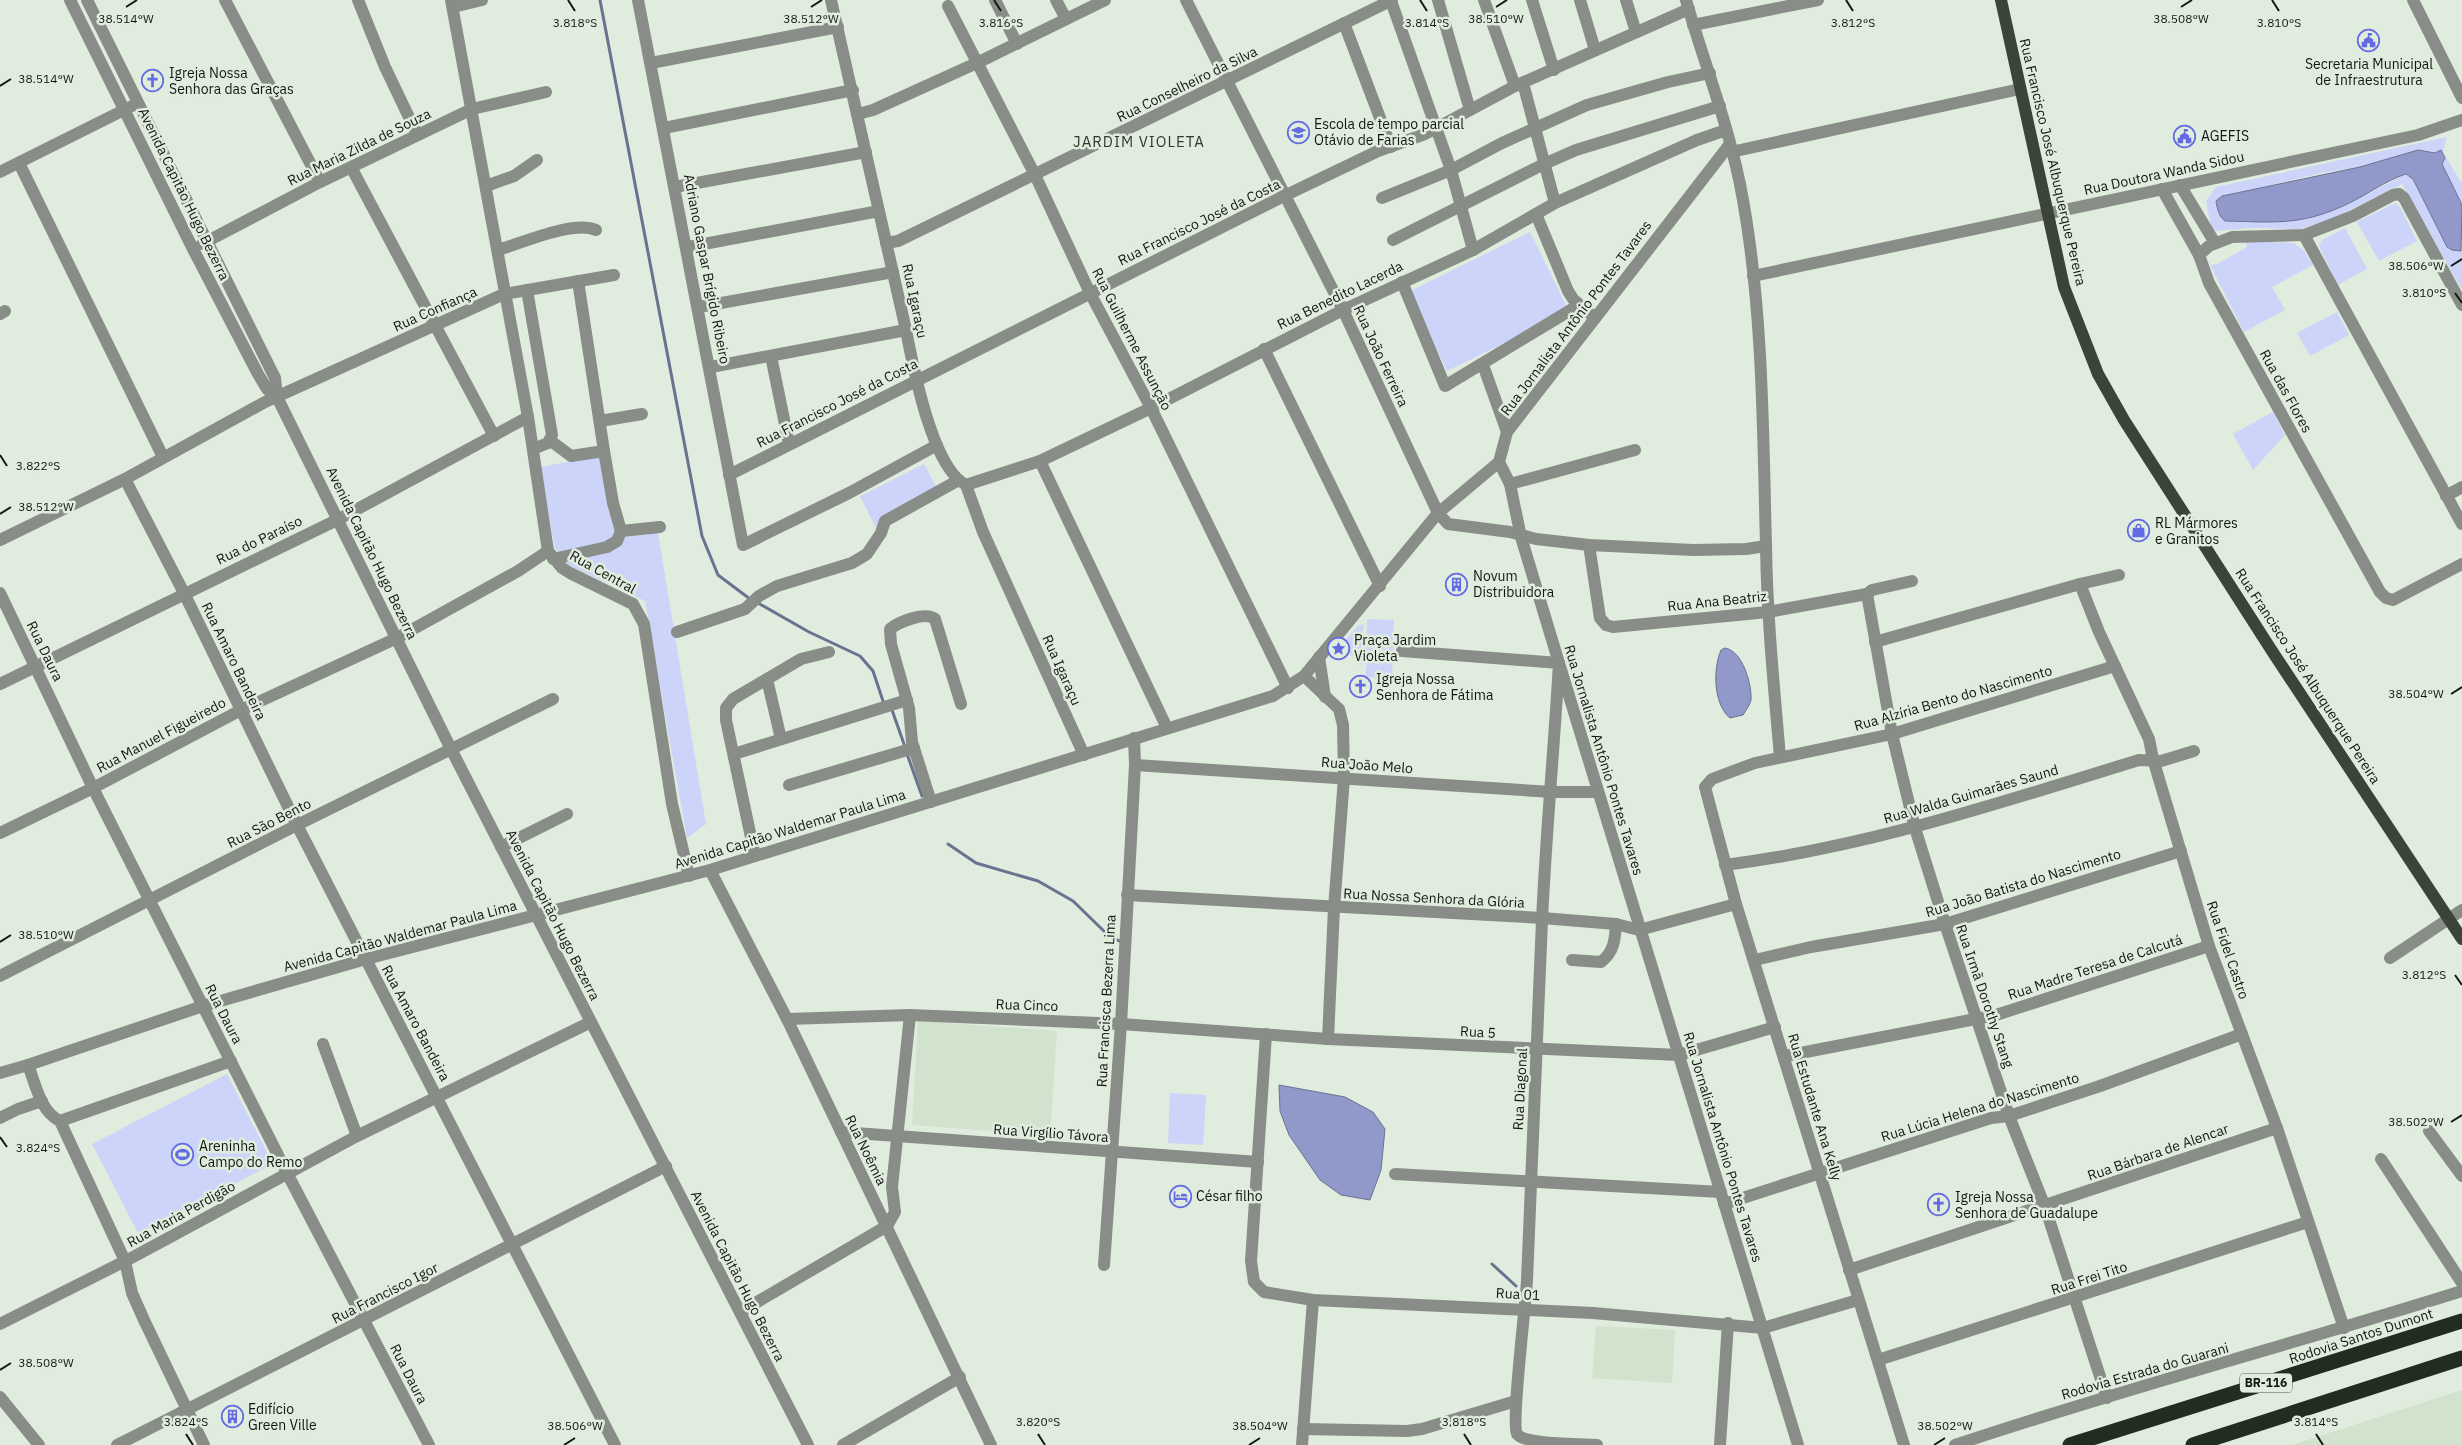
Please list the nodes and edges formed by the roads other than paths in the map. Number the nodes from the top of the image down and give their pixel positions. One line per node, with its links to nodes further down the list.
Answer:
1 (70, 0): 44 (street, Avenida Capitão Hugo Bezerra)
2 (87, 0): 41 (street, Avenida Capitão Hugo Bezerra)
3 (225, 0): 63 (street)
4 (358, 0): 52 (street)
5 (482, 0): 21 (street)
6 (638, 0): 32 (street, Adriano Gaspar Brígido Ribeiro)
7 (832, 0): 27 (street, Rua Igaraçu)
8 (994, 0): 29 (street)
9 (1056, 0): 24 (street)
10 (1105, 0): 24 (street)
11 (1186, 0): 35 (street, Rua João Ferreira)
12 (1391, 0): 25 (street, Rua Conselheiro da Silva); 50 (street)
13 (1438, 0): 45 (street)
14 (1484, 0): 36 (street)
15 (1532, 0): 33 (street)
16 (1580, 0): 30 (street)
17 (1626, 0): 28 (street)
18 (1818, 0): 26 (street)
19 (2001, 0): 37 (main road, Rua Francisco José Albuquerque Pereira)
20 (2413, 0): 40 (street)
21 (452, 4): 43 (street)
22 (1687, 4): 26 (street); 28 (street, Rua Francisco José da Costa)
23 (948, 6): 31 (street, Rua Guilherme Assunção)
24 (1066, 19): 29 (street)
25 (1344, 23): 35 (street, Rua Conselheiro da Silva); 53 (street)
26 (1693, 25): 34 (street)
27 (838, 27): 32 (street); 38 (street, Rua Igaraçu)
28 (1636, 32): 30 (street, Rua Francisco José da Costa)
29 (1017, 44): 31 (street)
30 (1595, 50): 33 (street, Rua Francisco José da Costa)
31 (978, 62): 46 (street); 62 (street, Rua Guilherme Assunção)
32 (651, 63): 49 (street, Adriano Gaspar Brígido Ribeiro)
33 (1554, 70): 36 (street, Rua Francisco José da Costa)
34 (1710, 73): 42 (street); 48 (street)
35 (1227, 82): 62 (street, Rua Conselheiro da Silva); 68 (street, Rua João Ferreira)
36 (1519, 84): 45 (street, Rua Francisco José da Costa); 48 (street)
37 (2020, 89): 54 (street); 73 (main road, Rua Francisco José Albuquerque Pereira)
38 (852, 90): 46 (street, Rua Igaraçu); 49 (street)
39 (546, 92): 43 (street, Rua Maria Zilda de Souza)
40 (2462, 98)
41 (139, 103): 44 (street); 78 (street, Avenida Capitão Hugo Bezerra)
42 (1720, 106): 51 (street); 58 (street)
43 (472, 108): 52 (street, Rua Maria Zilda de Souza); 65 (street)
44 (125, 110): 57 (street); 82 (street, Avenida Capitão Hugo Bezerra)
45 (1470, 110): 50 (street, Rua Francisco José da Costa)
46 (858, 114): 55 (street, Rua Igaraçu)
47 (2462, 120): 64 (street, Rua Doutora Wanda Sidou)
48 (1536, 127): 58 (street); 60 (street)
49 (664, 128): 66 (street, Adriano Gaspar Brígido Ribeiro)
50 (1436, 128): 53 (street, Rua Francisco José da Costa); 60 (street)
51 (1726, 130): 54 (street); 70 (street, Rua Benedito Lacerda)
52 (417, 134): 59 (street, Rua Maria Zilda de Souza)
53 (1391, 146): 68 (street, Rua Francisco José da Costa)
54 (1730, 148): 88 (street); 98 (street, Rua Jornalista Antônio Pontes Tavares)
55 (866, 152): 66 (street); 72 (street, Rua Igaraçu)
56 (538, 160): 65 (street)
57 (19, 163): 61 (street); 119 (street)
58 (1544, 164): 70 (street); 71 (street)
59 (351, 167): 63 (street, Rua Maria Zilda de Souza); 99 (street)
60 (1451, 170): 69 (street); 71 (street)
61 (0, 172)
62 (1035, 175): 79 (street, Rua Conselheiro da Silva); 92 (street, Rua Guilherme Assunção)
63 (320, 182): 78 (street, Rua Maria Zilda de Souza)
64 (2180, 185): 67 (street, Rua Doutora Wanda Sidou); 80 (street)
65 (486, 186): 83 (street)
66 (675, 187): 81 (street, Adriano Gaspar Brígido Ribeiro)
67 (2162, 189): 73 (street, Rua Doutora Wanda Sidou); 85 (street, Rua das Flores)
68 (1284, 196): 92 (street, Rua Francisco José da Costa); 97 (street, Rua João Ferreira)
69 (1382, 198)
70 (1556, 202): 74 (street, Rua Benedito Lacerda)
71 (1460, 207): 77 (street); 84 (street)
72 (879, 211): 79 (street, Rua Igaraçu); 81 (street)
73 (2048, 213): 88 (street, Rua Doutora Wanda Sidou); 201 (main road, Rua Francisco José Albuquerque Pereira)
74 (1536, 214): 84 (street, Rua Benedito Lacerda); 94 (street)
75 (596, 230): 83 (street)
76 (2304, 235): 80 (street); 95 (street); 127 (street)
77 (1393, 240)
78 (208, 241): 82 (street, Rua Maria Zilda de Souza); 106 (street, Avenida Capitão Hugo Bezerra)
79 (886, 243): 86 (street, Rua Igaraçu)
80 (2214, 243): 85 (street)
81 (688, 247): 96 (street, Adriano Gaspar Brígido Ribeiro)
82 (193, 248): 106 (street, Avenida Capitão Hugo Bezerra)
83 (498, 250): 93 (street)
84 (1473, 250): 90 (street, Rua Benedito Lacerda)
85 (2199, 255): 138 (street, Rua das Flores)
86 (893, 272): 96 (street); 100 (street, Rua Igaraçu)
87 (614, 275): 89 (street, Rua Confiança)
88 (1753, 276): 136 (street)
89 (578, 281): 91 (street, Rua Confiança); 110 (street)
90 (1402, 282): 97 (street, Rua Benedito Lacerda); 103 (street)
91 (527, 290): 93 (street, Rua Confiança); 113 (street)
92 (1090, 293): 105 (street, Rua Francisco José da Costa); 107 (street, Rua Guilherme Assunção)
93 (504, 294): 99 (street, Rua Confiança); 109 (street)
94 (1579, 305): 98 (street); 103 (street)
95 (2462, 305)
96 (699, 307): 104 (street, Adriano Gaspar Brígido Ribeiro)
97 (1343, 310): 101 (street, Rua Benedito Lacerda); 128 (street, Rua João Ferreira)
98 (1595, 318): 111 (street, Rua Jornalista Antônio Pontes Tavares)
99 (434, 327): 106 (street, Rua Confiança); 112 (street)
100 (906, 330): 102 (street); 105 (street, Rua Igaraçu)
101 (1264, 349): 107 (street, Rua Benedito Lacerda); 142 (street)
102 (771, 356): 104 (street); 114 (street)
103 (1483, 365): 111 (street)
104 (711, 367): 122 (street, Adriano Gaspar Brígido Ribeiro)
105 (916, 381): 114 (street, Rua Francisco José da Costa); 115 (street, Rua Igaraçu)
106 (278, 397): 119 (street, Rua Confiança); 129 (street, Avenida Capitão Hugo Bezerra)
107 (1151, 408): 120 (street, Rua Benedito Lacerda); 159 (street, Rua Guilherme Assunção)
108 (642, 414): 110 (street)
109 (528, 417): 112 (street, Rua do Paraíso); 116 (street)
110 (600, 422): 118 (street)
111 (1507, 432): 121 (street, Rua Jornalista Antônio Pontes Tavares)
112 (494, 436): 129 (street, Rua do Paraíso)
113 (551, 441): 116 (street); 118 (street)
114 (789, 444): 122 (street, Rua Francisco José da Costa)
115 (937, 445): 122 (street, Adriano Gaspar Brígido Ribeiro); 124 (street, Rua Igaraçu)
116 (533, 449): 137 (street)
117 (1636, 450): 125 (street)
118 (604, 451): 132 (street)
119 (163, 457): 123 (street, Rua Confiança)
120 (1040, 461): 124 (street, Rua Benedito Lacerda); 165 (street)
121 (1499, 462): 125 (street, Rua Jornalista Antônio Pontes Tavares); 128 (street, Avenida Capitão Waldemar Paula Lima)
122 (729, 475)
123 (125, 479): 134 (street, Rua Confiança); 143 (street, Rua Amaro Bandeira)
124 (962, 483): 147 (street, Rua Benedito Lacerda); 173 (street, Rua Igaraçu)
125 (1510, 484): 133 (street, Rua Jornalista Antônio Pontes Tavares)
126 (2462, 487): 127 (street)
127 (2446, 496): 130 (street)
128 (1438, 513): 133 (street); 142 (street, Avenida Capitão Waldemar Paula Lima)
129 (339, 519): 143 (street, Rua do Paraíso); 148 (street, Avenida Capitão Hugo Bezerra)
130 (2462, 524)
131 (660, 527): 132 (street)
132 (621, 531): 137 (street)
133 (1521, 536): 135 (street); 153 (street, Rua Jornalista Antônio Pontes Tavares)
134 (0, 540)
135 (1589, 545): 136 (street); 146 (street, Rua Ana Beatriz)
136 (1766, 546): 146 (street)
137 (550, 554): 148 (street, Rua Manuel Figueiredo); 193 (street, Rua Central)
138 (2462, 564)
139 (2118, 576): 141 (street)
140 (1912, 582): 145 (street, Rua Ana Beatriz)
141 (2080, 584): 149 (street); 155 (street, Rua Fidel Castro)
142 (1380, 586): 152 (street, Avenida Capitão Waldemar Paula Lima)
143 (184, 593): 154 (street, Rua do Paraíso); 164 (street, Rua Amaro Bandeira)
144 (0, 594): 154 (street, Rua Daura)
145 (1867, 594): 146 (street, Rua Ana Beatriz); 149 (street, Rua Irmã Dorothy Stang)
146 (1768, 612): 174 (street)
147 (677, 632)
148 (397, 638): 164 (street, Rua Manuel Figueiredo); 169 (street, Avenida Capitão Hugo Bezerra)
149 (1875, 642): 166 (street, Rua Irmã Dorothy Stang)
150 (1402, 651): 153 (street)
151 (829, 652): 157 (street)
152 (1319, 657): 156 (street, Avenida Capitão Waldemar Paula Lima); 160 (street)
153 (1559, 663): 181 (street, Rua Diagonal); 182 (street, Rua Jornalista Antônio Pontes Tavares)
154 (36, 665): 158 (street, Rua do Paraíso); 180 (street, Rua Daura)
155 (2115, 666): 166 (street, Rua Alzíria Bento do Nascimento); 175 (street, Rua Fidel Castro)
156 (1304, 676): 159 (street, Avenida Capitão Waldemar Paula Lima); 160 (street)
157 (767, 679): 168 (street); 172 (street)
158 (0, 684)
159 (1288, 688): 165 (street, Avenida Capitão Waldemar Paula Lima)
160 (1325, 697): 177 (street)
161 (553, 699): 169 (street, Rua São Bento)
162 (907, 700): 163 (street); 168 (street); 170 (street)
163 (961, 704)
164 (241, 710): 180 (street, Rua Manuel Figueiredo); 185 (street, Rua Amaro Bandeira)
165 (1167, 728): 167 (street, Avenida Capitão Waldemar Paula Lima)
166 (1892, 734): 174 (street, Rua Alzíria Bento do Nascimento); 186 (street, Rua Irmã Dorothy Stang)
167 (1134, 738): 173 (street, Avenida Capitão Waldemar Paula Lima); 176 (street, Rua Francisca Bezerra Lima)
168 (781, 739): 172 (street)
169 (451, 748): 185 (street, Rua São Bento); 188 (street, Avenida Capitão Hugo Bezerra)
170 (914, 748): 179 (street); 183 (street)
171 (2194, 751): 175 (street, Rua Walda Guimarães Saund)
172 (734, 754): 190 (street)
173 (1084, 755): 183 (street, Avenida Capitão Waldemar Paula Lima)
174 (1780, 758): 178 (street, Rua Alzíria Bento do Nascimento)
175 (2152, 760): 186 (street, Rua Walda Guimarães Saund); 189 (street, Rua Fidel Castro)
176 (1135, 765): 177 (street, Rua João Melo); 194 (street, Rua Francisca Bezerra Lima)
177 (1344, 778): 181 (street, Rua João Melo); 197 (street)
178 (1712, 779): 191 (street, Rua Estudante Ana Kelly)
179 (789, 785)
180 (93, 788): 187 (street, Rua Manuel Figueiredo); 195 (street, Rua Daura)
181 (1552, 792): 182 (street, Rua João Melo); 200 (street, Rua Diagonal)
182 (1598, 792): 204 (street, Rua Jornalista Antônio Pontes Tavares)
183 (931, 802): 190 (street, Avenida Capitão Waldemar Paula Lima)
184 (567, 814): 188 (street)
185 (297, 825): 195 (street, Rua São Bento); 208 (street, Rua Amaro Bandeira)
186 (1916, 828): 191 (street, Rua Walda Guimarães Saund); 203 (street, Rua Irmã Dorothy Stang)
187 (0, 833)
188 (501, 847): 199 (street, Avenida Capitão Hugo Bezerra)
189 (2181, 851): 203 (street, Rua João Batista do Nascimento); 206 (street, Rua Fidel Castro)
190 (755, 856): 192 (street, Avenida Capitão Waldemar Paula Lima)
191 (1725, 865): 196 (street, Rua Estudante Ana Kelly)
192 (710, 870): 193 (street, Avenida Capitão Waldemar Paula Lima); 214 (street, Rua Noêmia)
193 (690, 876): 199 (street, Avenida Capitão Waldemar Paula Lima)
194 (1127, 896): 197 (street, Rua Nossa Senhora da Glória); 217 (street, Rua Francisca Bezerra Lima)
195 (151, 901): 211 (street, Rua São Bento); 212 (street, Rua Daura)
196 (1736, 904): 204 (street, Rua Nossa Senhora da Glória); 210 (street, Rua Estudante Ana Kelly)
197 (1334, 908): 200 (street, Rua Nossa Senhora da Glória); 221 (street)
198 (2462, 910): 201 (street)
199 (535, 914): 208 (street, Avenida Capitão Waldemar Paula Lima); 216 (street, Avenida Capitão Hugo Bezerra)
200 (1542, 918): 202 (street, Rua Nossa Senhora da Glória); 223 (street, Rua Diagonal)
201 (2449, 918): 205 (main road, Rua Francisco José Albuquerque Pereira); 207 (street)
202 (1616, 924): 204 (street, Rua Nossa Senhora da Glória); 209 (street)
203 (1945, 924): 210 (street, Rua João Batista do Nascimento); 215 (street, Rua Irmã Dorothy Stang)
204 (1639, 930): 224 (street, Rua Jornalista Antônio Pontes Tavares)
205 (2462, 938)
206 (2208, 946): 215 (street, Rua Madre Teresa de Calcutá); 220 (street, Rua Fidel Castro)
207 (2390, 958)
208 (366, 959): 212 (street, Avenida Capitão Waldemar Paula Lima); 229 (street, Rua Amaro Bandeira)
209 (1572, 960)
210 (1755, 960): 218 (street, Rua Estudante Ana Kelly)
211 (0, 976)
212 (203, 1006): 226 (street, Rua Daura); 227 (street, Avenida Capitão Waldemar Paula Lima)
213 (910, 1015): 214 (street, Rua Cinco); 217 (street, Rua Cinco); 238 (street)
214 (787, 1019): 236 (street, Rua Noêmia)
215 (1977, 1019): 225 (street, Rua Madre Teresa de Calcutá); 231 (street, Rua Irmã Dorothy Stang)
216 (591, 1022): 229 (street, Rua Maria Perdigão); 242 (street, Avenida Capitão Hugo Bezerra)
217 (1122, 1024): 219 (street, Rua Cinco); 239 (street, Rua Francisca Bezerra Lima)
218 (1775, 1027): 224 (street, Rua 5); 225 (street, Rua Estudante Ana Kelly)
219 (1266, 1034): 221 (street, Rua 5); 241 (street)
220 (2242, 1034): 231 (street, Rua Lúcia Helena do Nascimento); 234 (street, Rua Fidel Castro)
221 (1328, 1039): 223 (street, Rua 5)
222 (323, 1044): 237 (street)
223 (1537, 1050): 224 (street, Rua 5); 247 (street, Rua Diagonal)
224 (1679, 1055): 248 (street, Rua Jornalista Antônio Pontes Tavares)
225 (1785, 1056): 244 (street, Rua Estudante Ana Kelly)
226 (231, 1061): 233 (street); 243 (street, Rua Daura)
227 (28, 1065): 228 (street, Avenida Capitão Waldemar Paula Lima); 230 (street)
228 (0, 1073)
229 (438, 1097): 237 (street, Rua Maria Perdigão); 252 (street, Rua Amaro Bandeira)
230 (42, 1101): 232 (street); 233 (street)
231 (2009, 1116): 244 (street, Rua Lúcia Helena do Nascimento); 249 (street, Rua Irmã Dorothy Stang)
232 (0, 1118)
233 (60, 1121): 253 (street)
234 (2277, 1128): 249 (street, Rua Bárbara de Alencar); 250 (street, Rua Fidel Castro)
235 (2429, 1131): 246 (street)
236 (841, 1132): 238 (street, Rua Virgílio Távora); 251 (street, Rua Noêmia)
237 (358, 1136): 243 (street, Rua Maria Perdigão)
238 (899, 1136): 239 (street, Rua Virgílio Távora); 251 (street)
239 (1112, 1153): 241 (street, Rua Virgílio Távora); 254 (street, Rua Francisca Bezerra Lima)
240 (2381, 1159): 256 (street)
241 (1258, 1162): 259 (street, Rua 01)
242 (666, 1166): 252 (street, Rua Francisco Igor); 262 (street, Avenida Capitão Hugo Bezerra)
243 (287, 1173): 253 (street, Rua Maria Perdigão); 263 (street, Rua Daura)
244 (1818, 1173): 248 (street, Rua Lúcia Helena do Nascimento); 255 (street, Rua Estudante Ana Kelly)
245 (1395, 1174): 247 (street)
246 (2462, 1176)
247 (1530, 1181): 248 (street); 261 (street, Rua Diagonal)
248 (1723, 1198): 267 (street, Rua Jornalista Antônio Pontes Tavares)
249 (2045, 1207): 255 (street, Rua Bárbara de Alencar); 258 (street, Rua Irmã Dorothy Stang)
250 (2308, 1222): 258 (street, Rua Frei Tito); 268 (street, Rua Fidel Castro)
251 (887, 1226): 262 (street); 271 (street, Rua Noêmia)
252 (513, 1243): 263 (street, Rua Francisco Igor); 282 (street, Rua Amaro Bandeira)
253 (125, 1261): 266 (street, Rua Maria Perdigão); 275 (street)
254 (1104, 1265)
255 (1849, 1270): 260 (street, Rua Estudante Ana Kelly)
256 (2462, 1283)
257 (2462, 1291): 268 (street, Rodovia Estrada do Guarani)
258 (2074, 1299): 269 (street, Rua Frei Tito); 273 (street, Rua Irmã Dorothy Stang)
259 (1313, 1300): 261 (street, Rua 01); 277 (street)
260 (1858, 1300): 267 (street); 269 (street, Rua Estudante Ana Kelly)
261 (1526, 1309): 265 (street, Rua 01); 274 (street, Rua Diagonal)
262 (740, 1312): 283 (street, Avenida Capitão Hugo Bezerra)
263 (364, 1321): 275 (street, Rua Francisco Igor); 281 (street, Rua Daura)
264 (2462, 1321): 292 (highway, Rodovia Santos Dumont / BR-116)
265 (1728, 1323): 267 (street, Rua 01); 288 (street)
266 (0, 1324)
267 (1763, 1328): 289 (street, Rua Jornalista Antônio Pontes Tavares)
268 (2344, 1328): 273 (street, Rodovia Estrada do Guarani)
269 (1878, 1360): 290 (street, Rua Estudante Ana Kelly)
270 (2462, 1360): 293 (highway, BR-116)
271 (960, 1377): 284 (street); 285 (street, Rua Noêmia)
272 (0, 1397): 276 (street)
273 (2106, 1398): 291 (street, Rodovia Estrada do Guarani)
274 (1516, 1401): 277 (street); 287 (street, Rua Diagonal)
275 (186, 1408): 279 (street, Rua Francisco Igor); 280 (street)
276 (4, 1410): 278 (street)
277 (1303, 1428): 286 (street)
278 (39, 1445)
279 (116, 1445)
280 (204, 1445)
281 (429, 1445)
282 (615, 1445)
283 (808, 1445)
284 (843, 1445)
285 (991, 1445)
286 (1302, 1445)
287 (1597, 1445)
288 (1720, 1445)
289 (1798, 1445)
290 (1904, 1445)
291 (1955, 1445)
292 (2070, 1445)
293 (2193, 1445)

